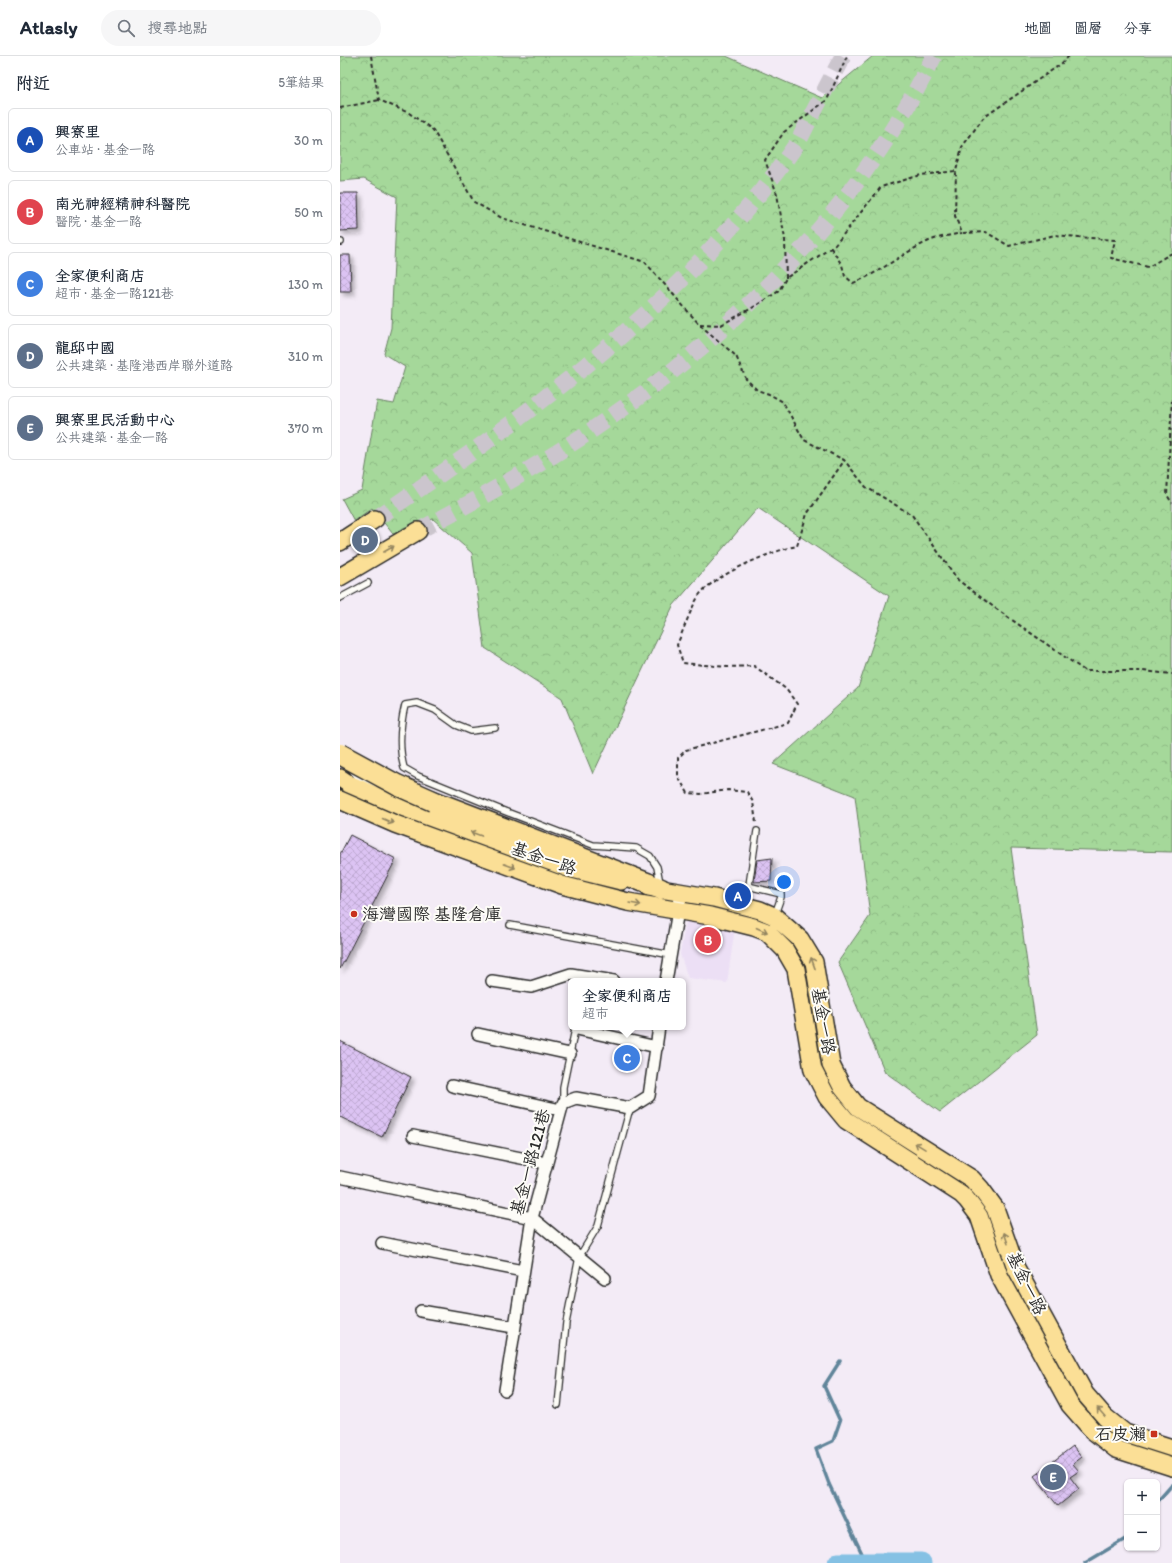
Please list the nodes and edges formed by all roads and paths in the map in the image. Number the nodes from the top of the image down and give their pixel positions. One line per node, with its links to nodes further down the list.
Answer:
1 (371, 56): 4 (path)
2 (847, 56): 10 (path)
3 (1069, 56): 6 (path)
4 (379, 100): 5 (path); 11 (path)
5 (340, 108)
6 (956, 171): 7 (path); 8 (path)
7 (962, 233): 8 (path); 9 (path)
8 (832, 248): 10 (path)
9 (1172, 253)
10 (786, 278): 11 (path)
11 (699, 324): 13 (path)
12 (1172, 399): 14 (path)
13 (844, 460): 23 (path); 30 (path)
14 (1172, 503)
15 (375, 519): 17 (main road)
16 (418, 532): 18 (main road, one-way to 16)
17 (340, 542)
18 (359, 566): 19 (main road); 20 (main road)
19 (340, 577)
20 (340, 582)
21 (368, 583): 22 (lane)
22 (340, 598)
23 (1172, 674)
24 (495, 728): 32 (lane)
25 (340, 754): 27 (street); 32 (highway, bridge)
26 (340, 778): 27 (main road, 基金一路)
27 (378, 796): 29 (main road); 32 (main road, 基金一路, one-way to 27)
28 (340, 800): 29 (main road, 基金一路)
29 (368, 812): 32 (main road, 基金一路, one-way to 32)
30 (757, 831): 34 (lane)
31 (681, 893): 32 (main road, 基金一路); 33 (street); 34 (main road, 基金一路)
32 (659, 898): 33 (main road, 基金一路)
33 (678, 911): 36 (street); 62 (main road, 基金一路, one-way to 62)
34 (774, 916): 61 (main road, 基金一路, one-way to 34)
35 (510, 925): 36 (lane)
36 (671, 956): 38 (street)
37 (596, 978): 39 (street)
38 (667, 978)
39 (492, 981)
40 (577, 1030): 45 (lane)
41 (582, 1030): 44 (street)
42 (660, 1030): 44 (street)
43 (478, 1034): 45 (street)
44 (657, 1047): 48 (street)
45 (570, 1054): 47 (lane)
46 (452, 1086): 47 (street)
47 (562, 1107): 48 (street, 基金一路121巷); 50 (street, 基金一路121巷)
48 (630, 1108): 54 (lane)
49 (413, 1136): 50 (street)
50 (546, 1163): 52 (street, 基金一路121巷)
51 (340, 1177): 52 (street)
52 (532, 1218): 54 (street); 55 (street, 基金一路121巷)
53 (382, 1244): 55 (street)
54 (579, 1257): 56 (street); 60 (lane)
55 (523, 1271): 58 (street, 基金一路121巷)
56 (605, 1278)
57 (421, 1311): 58 (street)
58 (514, 1327): 59 (street, 基金一路121巷)
59 (505, 1390)
60 (558, 1405)
61 (1172, 1448)
62 (1172, 1467)

